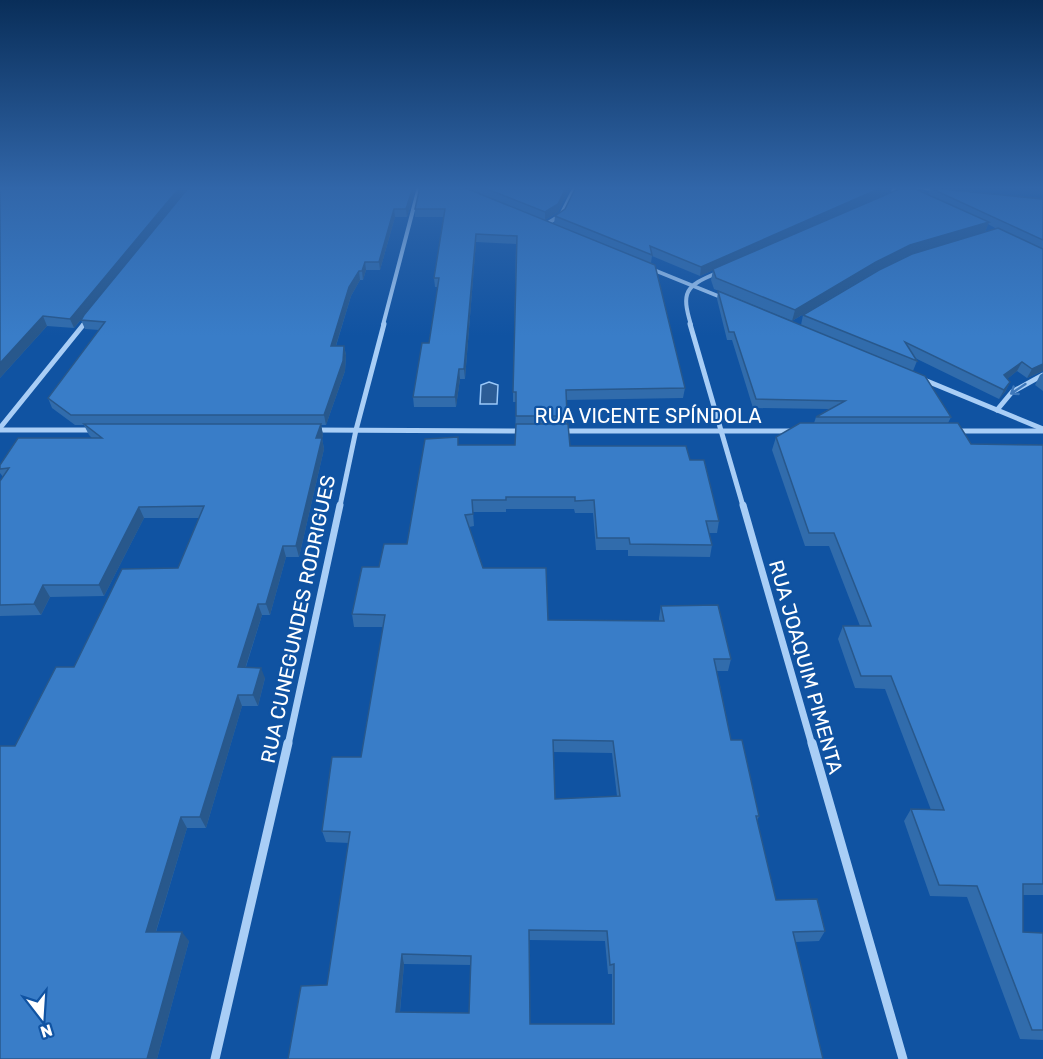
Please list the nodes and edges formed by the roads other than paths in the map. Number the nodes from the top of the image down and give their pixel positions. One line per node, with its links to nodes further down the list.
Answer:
1 (406, 236): 13 (street, RUA CUNEGUNDES RODRIGUES)
2 (638, 263): 4 (street)
3 (722, 270): 4 (street)
4 (691, 284): 5 (street); 17 (street, RUA JOAQUIM PIMENTA)
5 (731, 301)
6 (89, 317): 10 (street)
7 (914, 375): 9 (street)
8 (1043, 375): 9 (street, one-way to 9)
9 (998, 410): 15 (street)
10 (0, 429): 11 (street)
11 (107, 430)
12 (309, 430): 13 (street, RUA VICENTE SPÍNDOLA)
13 (356, 430): 14 (street, RUA VICENTE SPÍNDOLA); 20 (street, RUA CUNEGUNDES RODRIGUES)
14 (533, 430)
15 (1043, 430): 19 (street)
16 (556, 431): 17 (street, RUA VICENTE SPÍNDOLA)
17 (721, 431): 18 (street, RUA VICENTE SPÍNDOLA); 21 (street, RUA JOAQUIM PIMENTA)
18 (804, 431)
19 (945, 431)
20 (215, 1059)
21 (903, 1059)

